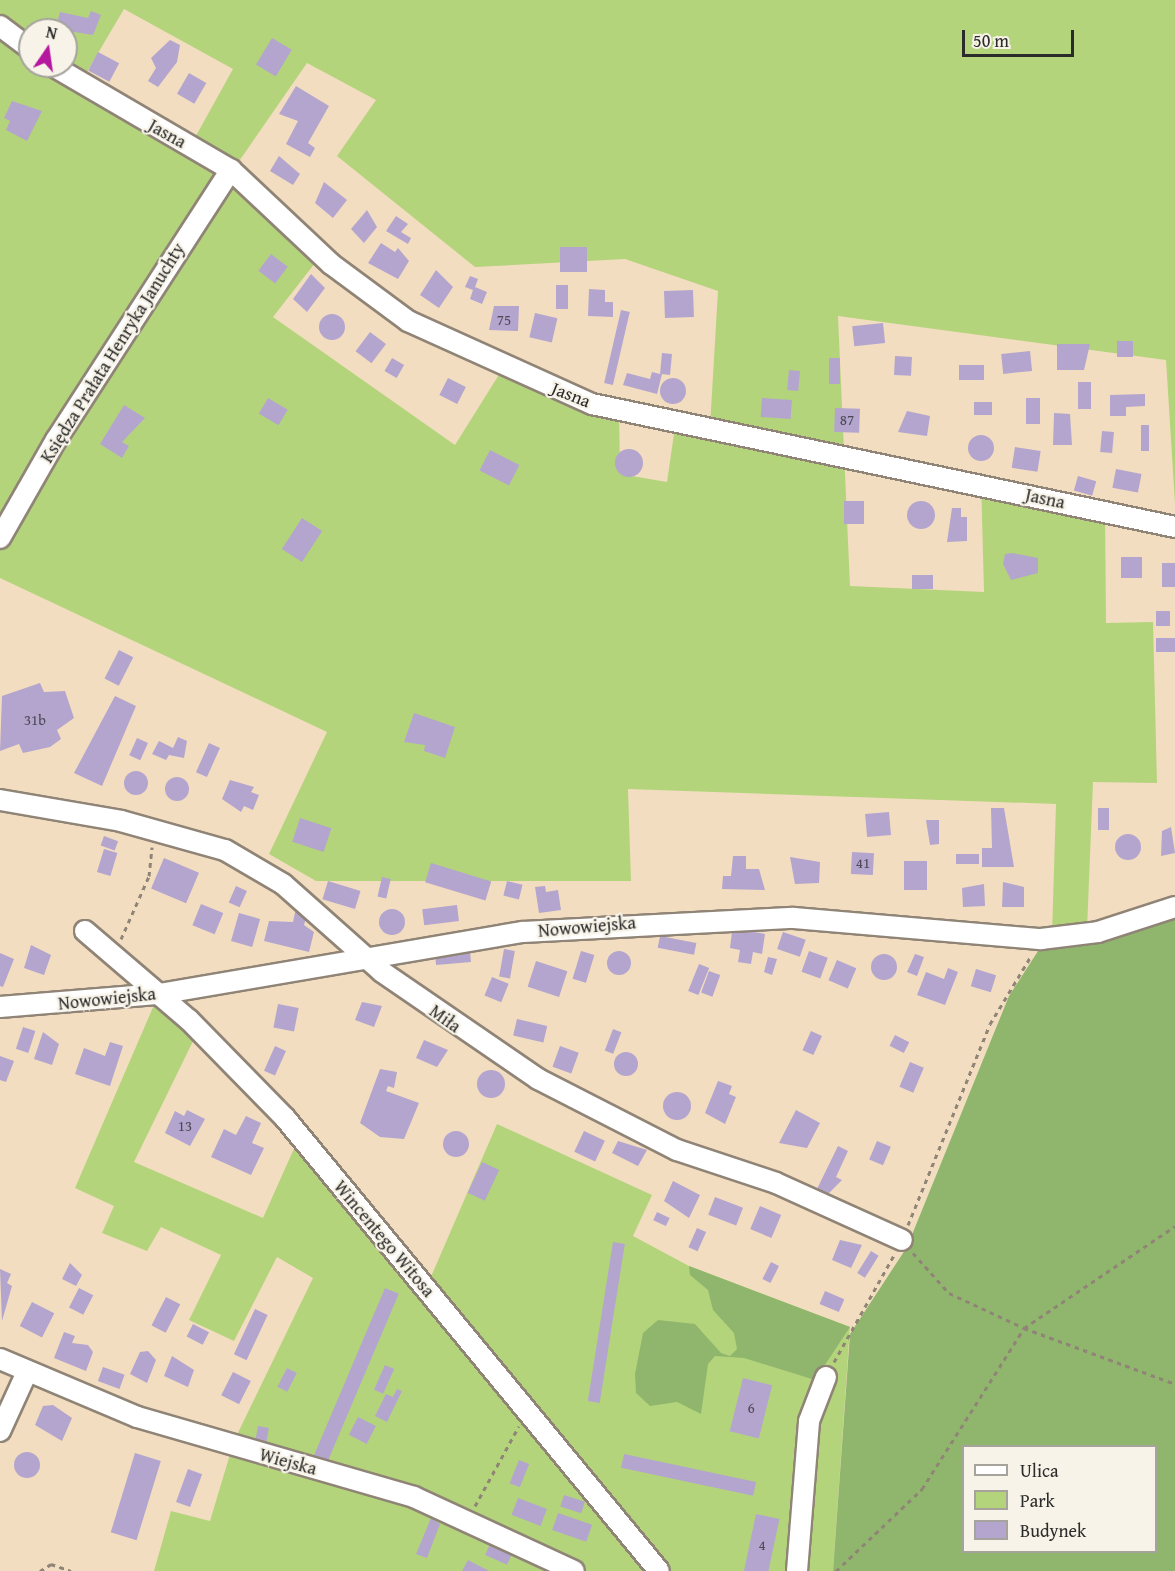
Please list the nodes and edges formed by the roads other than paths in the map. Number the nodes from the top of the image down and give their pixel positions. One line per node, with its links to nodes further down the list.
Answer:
1 (0, 26): 2 (street)
2 (18, 40)
3 (74, 78): 4 (street, Jasna)
4 (231, 170): 5 (street, Jasna); 6 (street, Księdza Prałata Henryka Januchty)
5 (1175, 527)
6 (0, 538)
7 (0, 800): 10 (street, Miła)
8 (1175, 907): 10 (street, Nowowiejska)
9 (85, 931): 11 (street, Wincentego Witosa)
10 (371, 958): 11 (street, Nowowiejska); 13 (street, Miła)
11 (159, 994): 12 (street, Nowowiejska); 18 (street, Wincentego Witosa)
12 (0, 1007)
13 (902, 1240)
14 (0, 1359): 15 (street, Wiejska)
15 (27, 1372): 17 (street); 19 (street, Wiejska)
16 (826, 1377): 20 (street)
17 (0, 1431)
18 (656, 1570)
19 (574, 1571)
20 (797, 1571)

